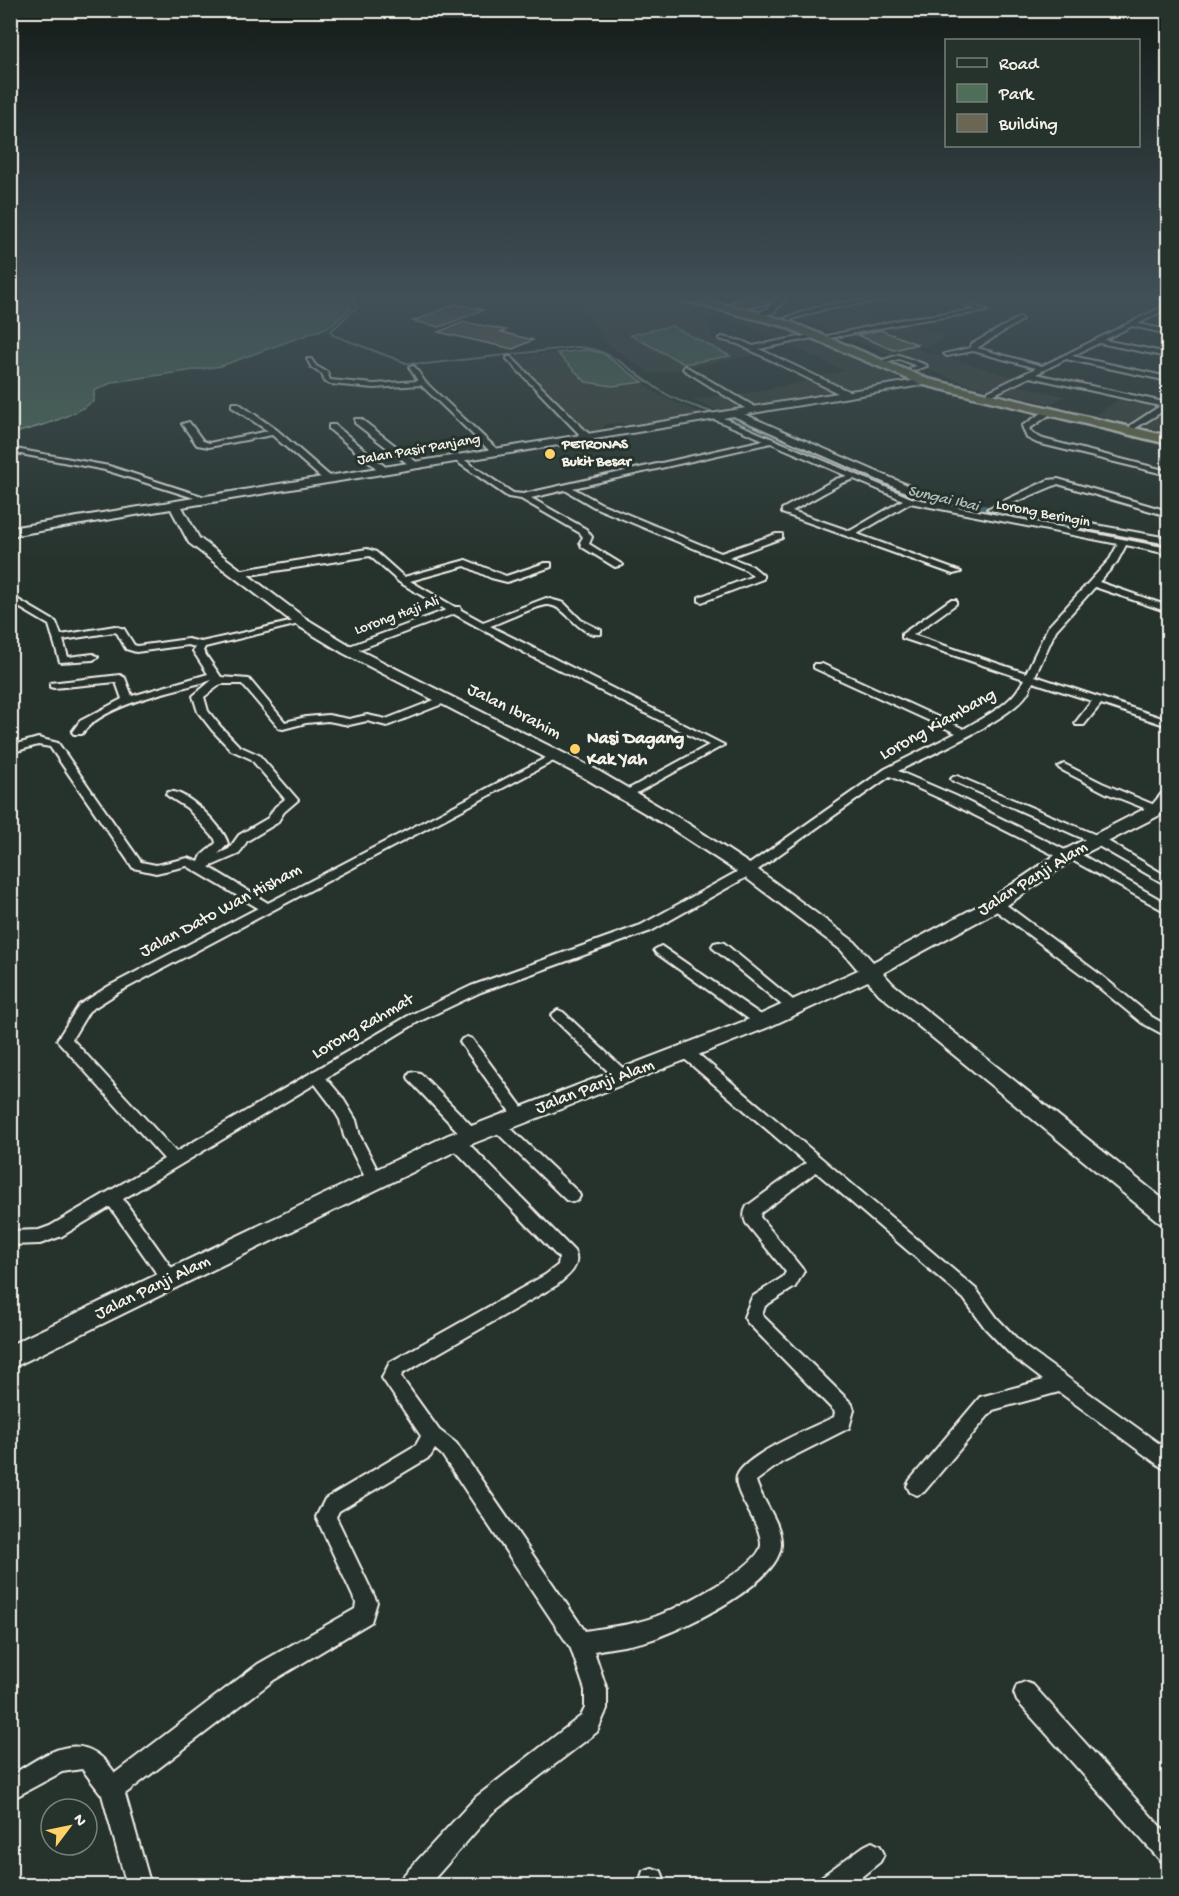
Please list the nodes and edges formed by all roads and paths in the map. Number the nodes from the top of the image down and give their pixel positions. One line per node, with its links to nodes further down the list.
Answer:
1 (357, 384): 2 (street)
2 (399, 384)
3 (425, 384): 33 (street)
4 (534, 384): 29 (street)
5 (712, 384): 19 (street)
6 (827, 384): 14 (street)
7 (906, 384): 13 (main road, Jalan Pasir Panjang)
8 (934, 384): 16 (highway)
9 (938, 384): 15 (highway)
10 (960, 384): 15 (highway)
11 (1010, 384): 15 (street)
12 (1074, 384): 18 (street)
13 (902, 385): 14 (main road, Jalan Pasir Panjang); 16 (highway)
14 (847, 394): 19 (main road, Jalan Pasir Panjang)
15 (990, 394): 26 (highway)
16 (1001, 402): 21 (highway)
17 (235, 405): 27 (street)
18 (1168, 405): 26 (street)
19 (754, 410): 20 (main road, Jalan Pasir Panjang)
20 (734, 413): 22 (main road, Jalan Pasir Panjang); 45 (street)
21 (1048, 413): 30 (highway); 37 (street)
22 (714, 416): 29 (main road, Jalan Pasir Panjang); 31 (street, Lorong Beringin)
23 (358, 421): 35 (street)
24 (186, 424): 27 (street)
25 (332, 427): 36 (street)
26 (1134, 427): 28 (highway)
27 (274, 432): 39 (street)
28 (1168, 435)
29 (587, 437): 33 (main road, Jalan Pasir Panjang)
30 (1168, 440)
31 (771, 441): 38 (street, Lorong Beringin); 40 (street)
32 (10, 450): 42 (street)
33 (496, 452): 34 (main road, Jalan Pasir Panjang)
34 (457, 459): 35 (main road, Jalan Pasir Panjang); 41 (street)
35 (416, 466): 36 (main road, Jalan Pasir Panjang)
36 (385, 471): 39 (main road, Jalan Pasir Panjang)
37 (1168, 473)
38 (853, 477): 43 (street, Lorong Beringin); 48 (street)
39 (329, 480): 42 (main road, Jalan Pasir Panjang)
40 (567, 488): 41 (street); 54 (street)
41 (523, 497): 56 (street)
42 (210, 500): 44 (main road, Jalan Pasir Panjang)
43 (909, 500): 48 (street); 52 (street, Lorong Beringin)
44 (175, 505): 47 (main road, Jalan Pasir Panjang); 58 (main road, Jalan Ibrahim)
45 (991, 509): 46 (street); 50 (street)
46 (1168, 514)
47 (10, 532)
48 (852, 534): 57 (street)
49 (779, 536): 54 (street)
50 (1146, 541): 51 (street); 52 (street, Lorong Beringin); 53 (street, Lorong Beringin)
51 (1168, 541)
52 (1123, 543): 60 (street, Lorong Kiambang)
53 (1168, 551)
54 (722, 556): 62 (street)
55 (548, 565): 59 (street)
56 (618, 565)
57 (956, 573)
58 (237, 574): 59 (street); 66 (main road, Jalan Ibrahim)
59 (402, 580): 64 (street)
60 (1093, 583): 65 (street); 74 (street, Lorong Kiambang)
61 (10, 598): 69 (street)
62 (702, 599)
63 (952, 602): 74 (street)
64 (457, 609): 67 (street); 71 (street, Lorong Haji Ali)
65 (1168, 609)
66 (300, 621): 70 (street); 71 (main road, Jalan Ibrahim)
67 (484, 625): 68 (street); 90 (street)
68 (598, 632)
69 (59, 638): 70 (street); 72 (street)
70 (201, 645): 75 (street)
71 (348, 650): 77 (main road, Jalan Ibrahim)
72 (93, 657)
73 (818, 666): 83 (street)
74 (1031, 677): 78 (street); 83 (street, Lorong Kiambang)
75 (217, 679): 77 (street); 79 (street); 94 (street)
76 (54, 685): 79 (street)
77 (446, 699): 85 (main road, Jalan Ibrahim)
78 (1100, 699): 80 (street); 81 (street)
79 (128, 700): 82 (street)
80 (1080, 723)
81 (1168, 723)
82 (78, 732)
83 (965, 733): 87 (street, Lorong Kiambang)
84 (10, 750): 94 (street)
85 (557, 756): 90 (main road, Jalan Ibrahim); 98 (street, Jalan Dato Wan Hisham)
86 (1064, 767): 91 (street)
87 (889, 771): 93 (street); 95 (street, Lorong Kiambang)
88 (957, 779): 92 (street)
89 (172, 794): 94 (street)
90 (627, 794): 95 (main road, Jalan Ibrahim)
91 (1163, 803): 92 (main road, Jalan Panji Alam)
92 (1097, 840): 93 (main road, Jalan Panji Alam); 96 (street)
93 (1068, 855): 97 (main road, Jalan Panji Alam); 99 (street)
94 (204, 866): 98 (street)
95 (748, 871): 102 (main road, Jalan Ibrahim); 110 (street, Lorong Rahmat)
96 (1168, 882)
97 (996, 904): 102 (main road, Jalan Panji Alam); 106 (street)
98 (266, 907): 115 (street, Jalan Dato Wan Hisham)
99 (1168, 909)
100 (719, 946): 103 (street)
101 (661, 950): 105 (street)
102 (872, 971): 103 (main road, Jalan Panji Alam); 120 (main road, Jalan Ibrahim)
103 (794, 1008): 105 (main road, Jalan Panji Alam)
104 (558, 1015): 109 (street)
105 (762, 1022): 108 (main road, Jalan Panji Alam)
106 (1168, 1032)
107 (467, 1042): 112 (street)
108 (686, 1052): 109 (main road, Jalan Panji Alam); 116 (street)
109 (622, 1076): 112 (main road, Jalan Panji Alam)
110 (317, 1077): 115 (street, Lorong Rahmat); 117 (street)
111 (416, 1077): 114 (street)
112 (520, 1115): 113 (main road, Jalan Panji Alam)
113 (497, 1124): 114 (main road, Jalan Panji Alam); 118 (street)
114 (464, 1138): 117 (main road, Jalan Panji Alam); 125 (street)
115 (175, 1161): 119 (street, Lorong Rahmat)
116 (816, 1164): 124 (street); 128 (street)
117 (374, 1179): 122 (main road, Jalan Panji Alam)
118 (572, 1196)
119 (113, 1198): 121 (street, Lorong Rahmat); 122 (street)
120 (1168, 1216)
121 (10, 1238)
122 (170, 1279): 123 (main road, Jalan Panji Alam)
123 (10, 1358)
124 (1061, 1383): 126 (street); 127 (street)
125 (432, 1436): 128 (street); 131 (street)
126 (1168, 1461)
127 (917, 1486)
128 (580, 1643): 135 (street)
129 (1025, 1693): 132 (street)
130 (10, 1789): 131 (street)
131 (112, 1789): 134 (street)
132 (1168, 1852)
133 (872, 1854): 136 (street)
134 (139, 1886)
135 (411, 1886)
136 (830, 1886)

